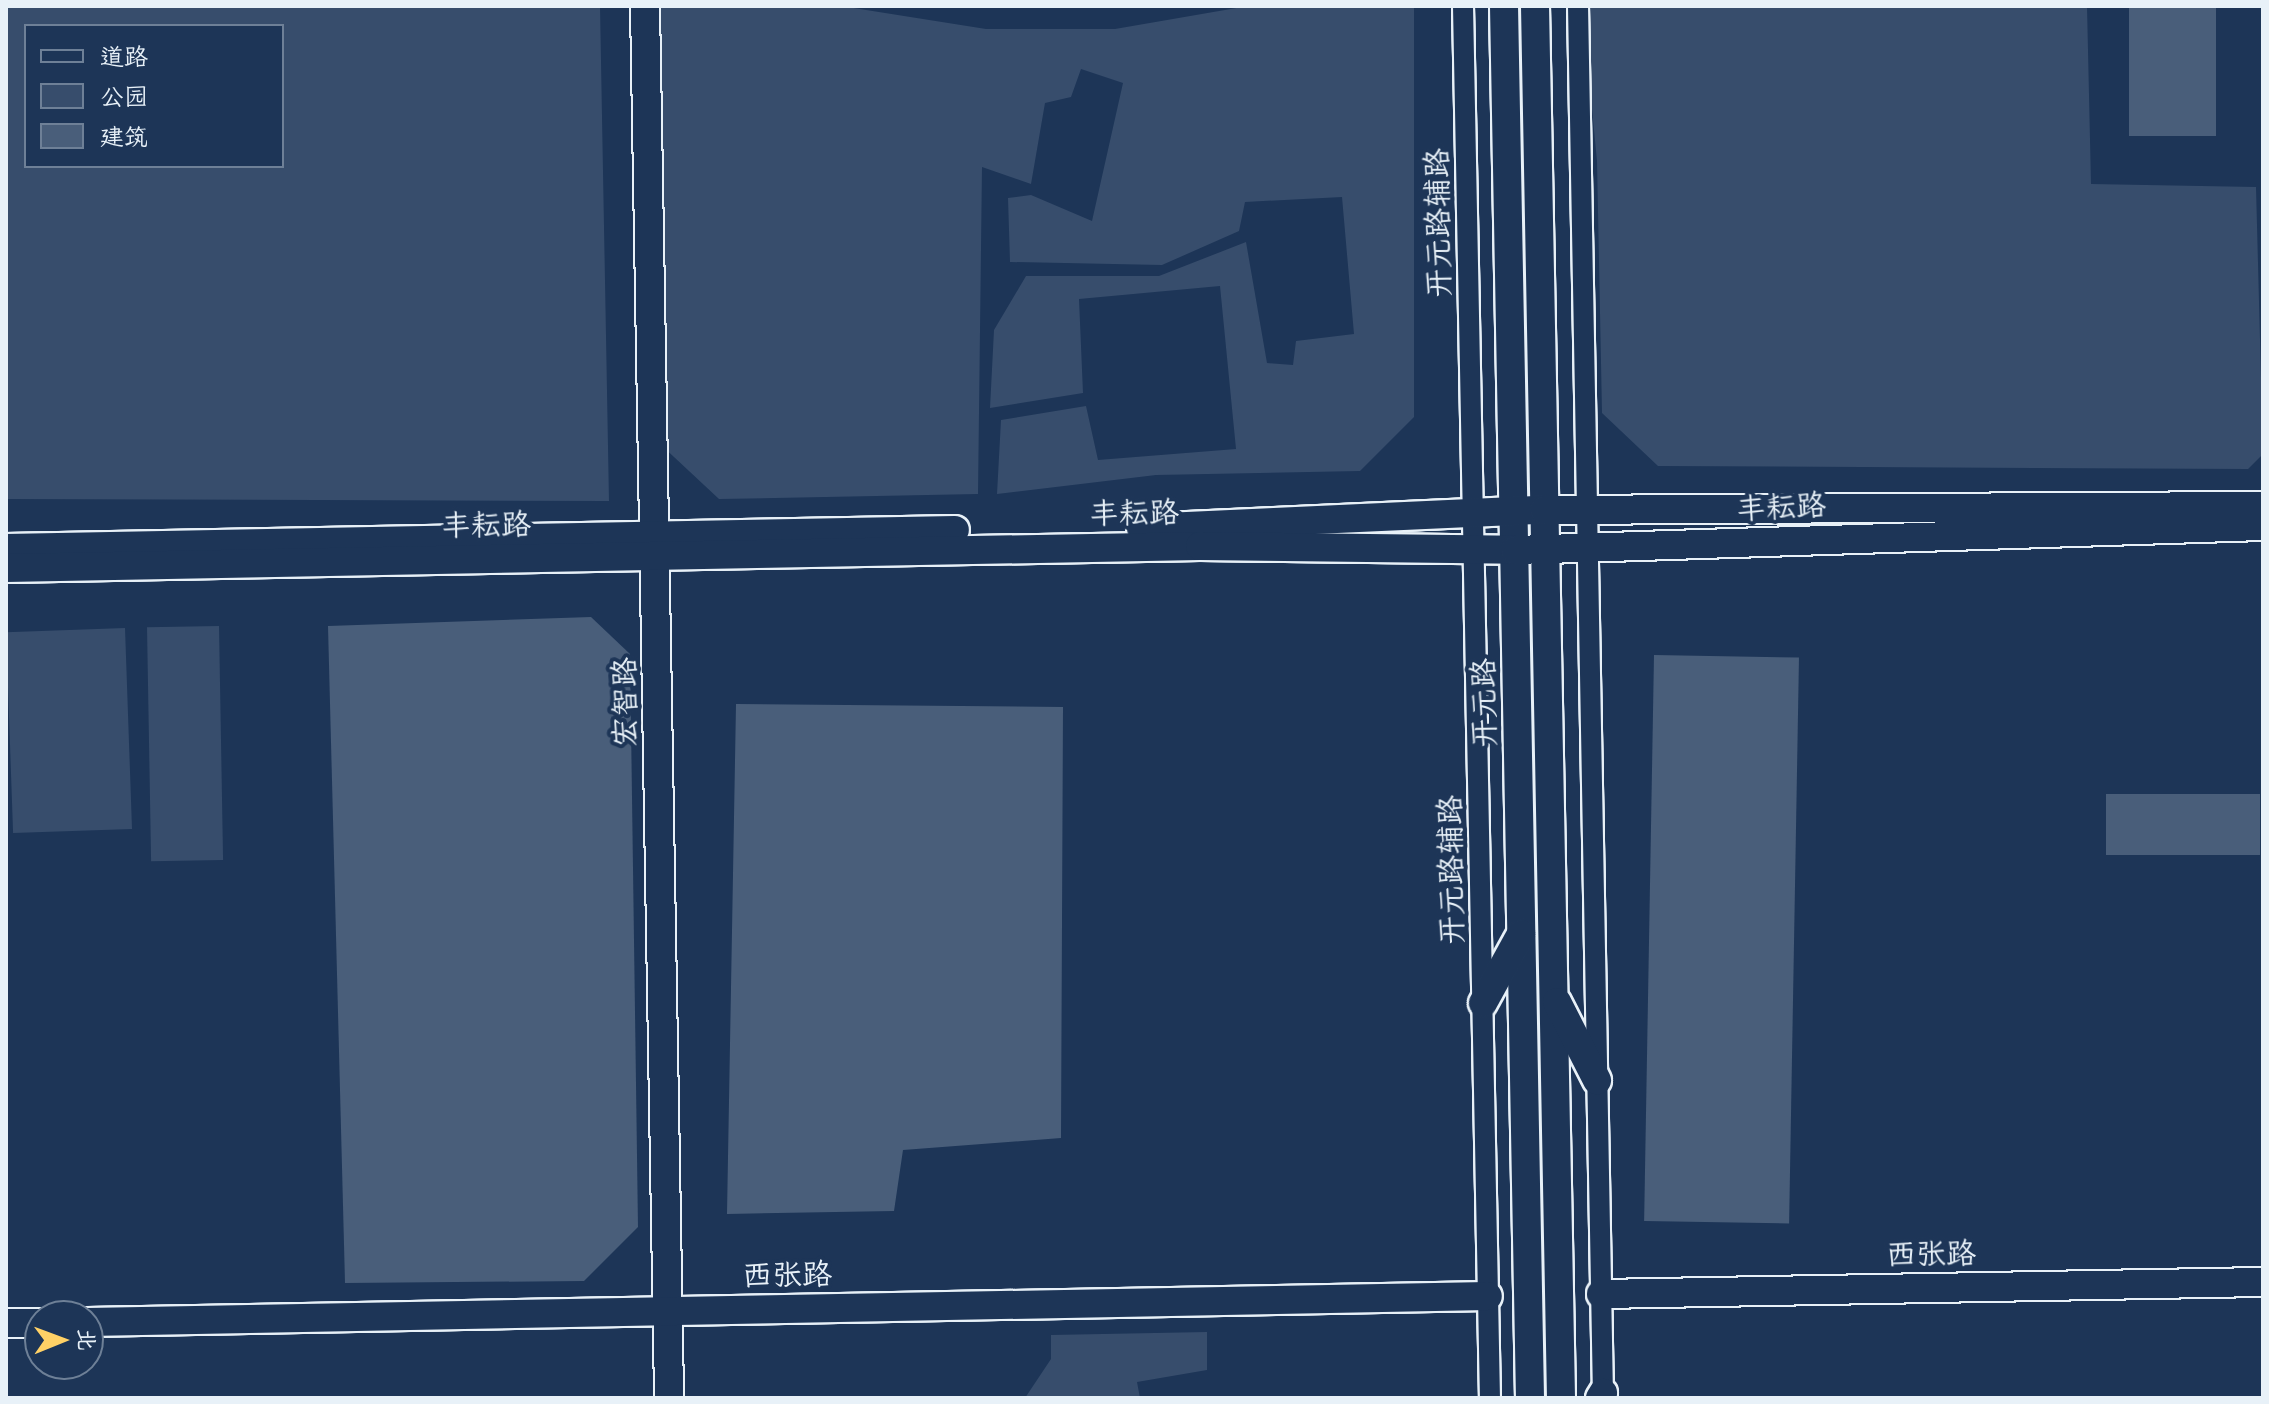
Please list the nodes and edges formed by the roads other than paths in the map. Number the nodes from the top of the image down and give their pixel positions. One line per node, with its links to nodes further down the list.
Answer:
1 (645, 6): 12 (street, 宏智路)
2 (1463, 6): 9 (street, 开元路辅路)
3 (1504, 6): 10 (street, 开元路)
4 (1535, 6): 7 (street)
5 (1578, 6): 8 (street)
6 (2263, 506): 8 (street, 丰耘路)
7 (1544, 510): 8 (street, 丰耘路); 10 (street, 丰耘路); 13 (street)
8 (1586, 510): 14 (street)
9 (1475, 514): 10 (street, 丰耘路); 12 (street, 丰耘路); 17 (street, 开元路辅路)
10 (1514, 514): 16 (street, 开元路)
11 (2263, 526): 14 (street, 丰耘路)
12 (656, 545): 15 (street, 丰耘路); 17 (street, 丰耘路); 18 (street, 丰耘路); 26 (street, 宏智路)
13 (1545, 546): 14 (street, 丰耘路); 16 (street, 丰耘路); 20 (street)
14 (1587, 546): 22 (street)
15 (6, 548)
16 (1515, 550): 17 (street, 丰耘路); 19 (street, 开元路)
17 (1475, 551): 21 (street, 开元路辅路)
18 (6, 568)
19 (1522, 933): 21 (street); 31 (street, 开元路)
20 (1553, 996): 22 (street); 32 (street)
21 (1483, 1003): 25 (street, 开元路辅路)
22 (1597, 1080): 24 (street)
23 (2263, 1282): 24 (street, 西张路)
24 (1601, 1294): 28 (street)
25 (1488, 1296): 26 (street, 西张路); 30 (street, 开元路辅路)
26 (667, 1311): 27 (street, 西张路); 29 (street, 宏智路)
27 (104, 1322)
28 (1602, 1396)
29 (669, 1398)
30 (1490, 1398)
31 (1530, 1398)
32 (1561, 1398)

